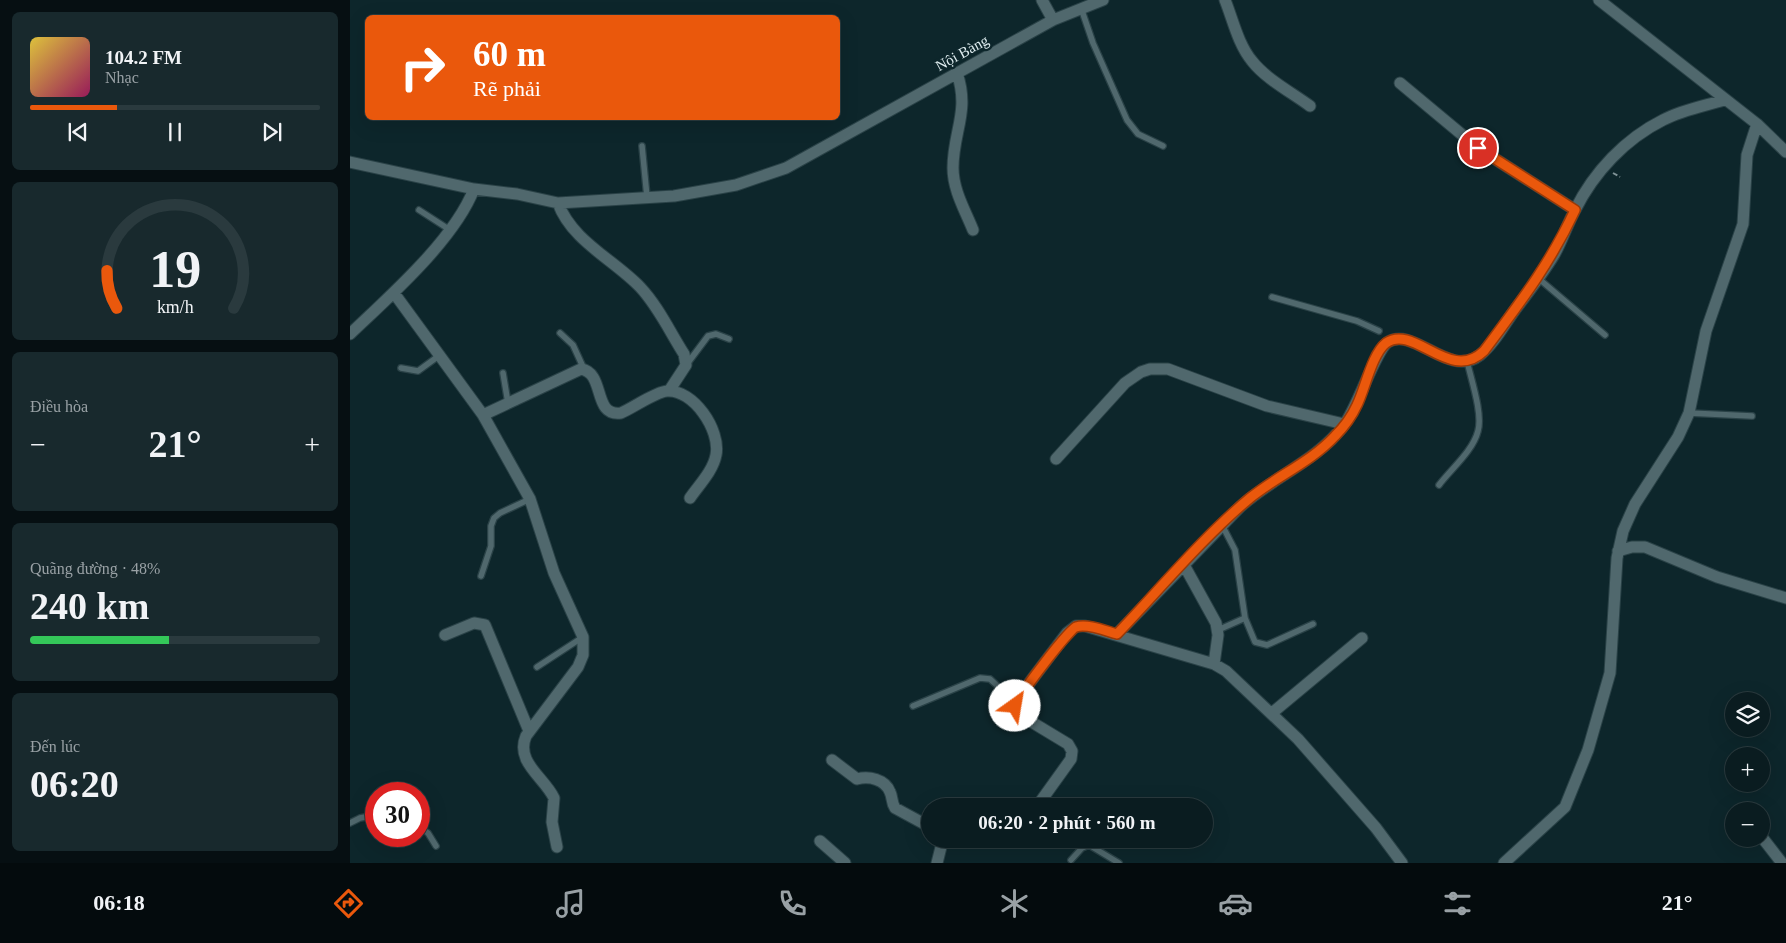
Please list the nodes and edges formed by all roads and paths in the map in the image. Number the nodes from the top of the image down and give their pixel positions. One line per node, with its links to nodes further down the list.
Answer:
1 (1042, 0): 6 (street)
2 (1103, 0): 5 (street, Nội Bàng)
3 (1225, 0): 10 (street)
4 (1599, 0): 9 (street)
5 (1081, 8): 6 (street, Nội Bàng); 13 (lane)
6 (1053, 20): 7 (street, Nội Bàng)
7 (957, 73): 17 (street, Nội Bàng); 22 (street)
8 (1400, 83): 20 (street)
9 (1724, 100): 11 (street); 20 (street)
10 (1310, 106)
11 (1757, 124): 14 (street); 39 (street)
12 (642, 146): 17 (lane)
13 (1163, 146)
14 (1786, 152)
15 (350, 162): 16 (street, Nội Bàng)
16 (474, 189): 18 (street, Nội Bàng); 21 (street)
17 (648, 197): 18 (street, Nội Bàng)
18 (558, 203): 33 (street)
19 (419, 210): 21 (lane)
20 (1575, 210): 23 (street)
21 (450, 230): 24 (street)
22 (973, 230)
23 (1538, 278): 29 (lane); 32 (street)
24 (394, 293): 28 (street); 31 (street)
25 (1272, 297): 26 (lane)
26 (1379, 331)
27 (560, 333): 35 (lane)
28 (350, 334)
29 (1605, 335)
30 (729, 338): 33 (lane)
31 (440, 354): 34 (lane); 40 (street)
32 (1467, 361): 42 (street); 44 (lane)
33 (686, 365): 37 (street)
34 (401, 368)
35 (584, 369): 37 (street); 38 (street)
36 (503, 373): 38 (lane)
37 (669, 391): 45 (street)
38 (509, 404): 40 (street)
39 (1689, 413): 41 (lane); 48 (street)
40 (483, 415): 46 (street)
41 (1752, 416)
42 (1344, 424): 43 (street); 47 (street)
43 (1056, 459)
44 (1439, 485)
45 (690, 498)
46 (530, 499): 50 (lane); 57 (street)
47 (1222, 525): 49 (street); 52 (lane)
48 (1618, 551): 51 (street); 81 (street)
49 (1184, 564): 54 (street); 56 (street)
50 (481, 576)
51 (1786, 598)
52 (1245, 618): 53 (lane); 54 (lane)
53 (1313, 624)
54 (1218, 630): 59 (street)
55 (445, 634): 64 (street)
56 (1117, 634): 59 (street); 61 (street)
57 (583, 638): 60 (lane); 64 (street)
58 (1362, 638): 63 (street)
59 (1214, 664): 63 (street)
60 (537, 667)
61 (1018, 698): 62 (lane); 66 (street)
62 (913, 706)
63 (1272, 712): 80 (street)
64 (530, 731): 73 (street)
65 (832, 760): 68 (street)
66 (1043, 798)
67 (365, 817): 69 (lane)
68 (921, 822)
69 (350, 823)
70 (430, 836): 72 (lane)
71 (820, 841): 77 (street)
72 (436, 846)
73 (557, 847)
74 (1770, 847): 82 (street)
75 (941, 848): 78 (street)
76 (1070, 860): 79 (lane)
77 (845, 863)
78 (937, 863)
79 (1119, 863)
80 (1402, 863)
81 (1504, 863)
82 (1782, 863)

